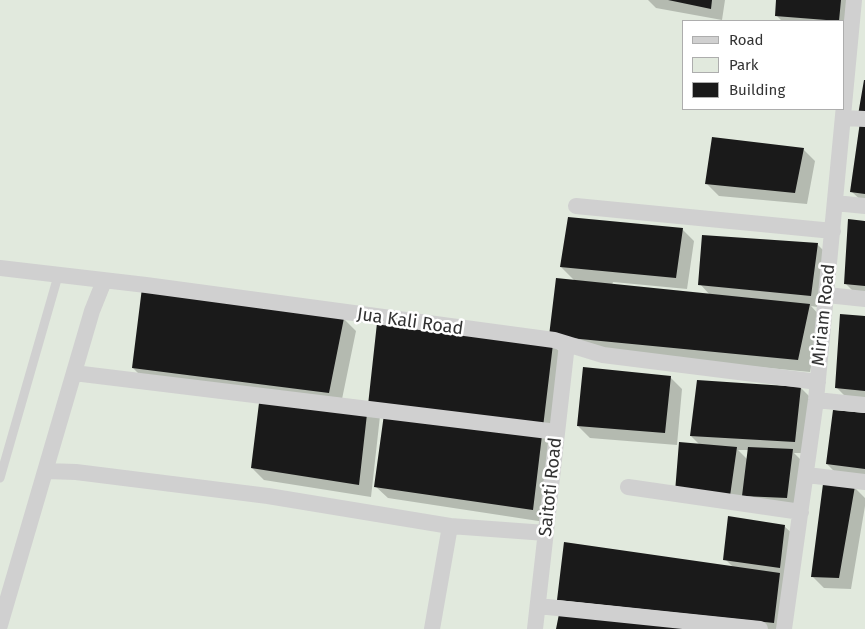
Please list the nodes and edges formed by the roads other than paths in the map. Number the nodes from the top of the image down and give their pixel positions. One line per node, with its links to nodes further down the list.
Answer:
1 (854, 0): 2 (street, Miriam Road)
2 (858, 31): 3 (street, Miriam Road)
3 (844, 118): 4 (street); 5 (street, Miriam Road)
4 (865, 119)
5 (835, 203): 7 (street); 8 (street, Miriam Road)
6 (576, 206): 8 (street)
7 (865, 206)
8 (833, 231): 12 (street, Miriam Road)
9 (0, 268): 10 (street, Jua Kali Road)
10 (58, 276): 11 (street, Jua Kali Road); 22 (lane)
11 (104, 281): 14 (street, Jua Kali Road); 15 (street)
12 (826, 295): 13 (street); 16 (street, Miriam Road)
13 (865, 299)
14 (567, 344): 16 (street, Jua Kali Road); 19 (street, Saitoti Road)
15 (74, 373): 19 (street); 20 (street)
16 (818, 382): 17 (street, Miriam Road)
17 (816, 400): 18 (street); 21 (street, Miriam Road)
18 (865, 405)
19 (558, 432): 27 (street, Saitoti Road)
20 (46, 471): 26 (street); 29 (street)
21 (806, 475): 23 (street); 25 (street, Miriam Road)
22 (0, 478)
23 (865, 482)
24 (628, 487): 25 (street)
25 (801, 512): 33 (street, Miriam Road)
26 (450, 526): 27 (street); 30 (street)
27 (546, 533): 28 (street, Saitoti Road)
28 (538, 606): 31 (street, Saitoti Road); 32 (street)
29 (0, 624)
30 (432, 629)
31 (535, 629)
32 (760, 629)
33 (784, 629)

